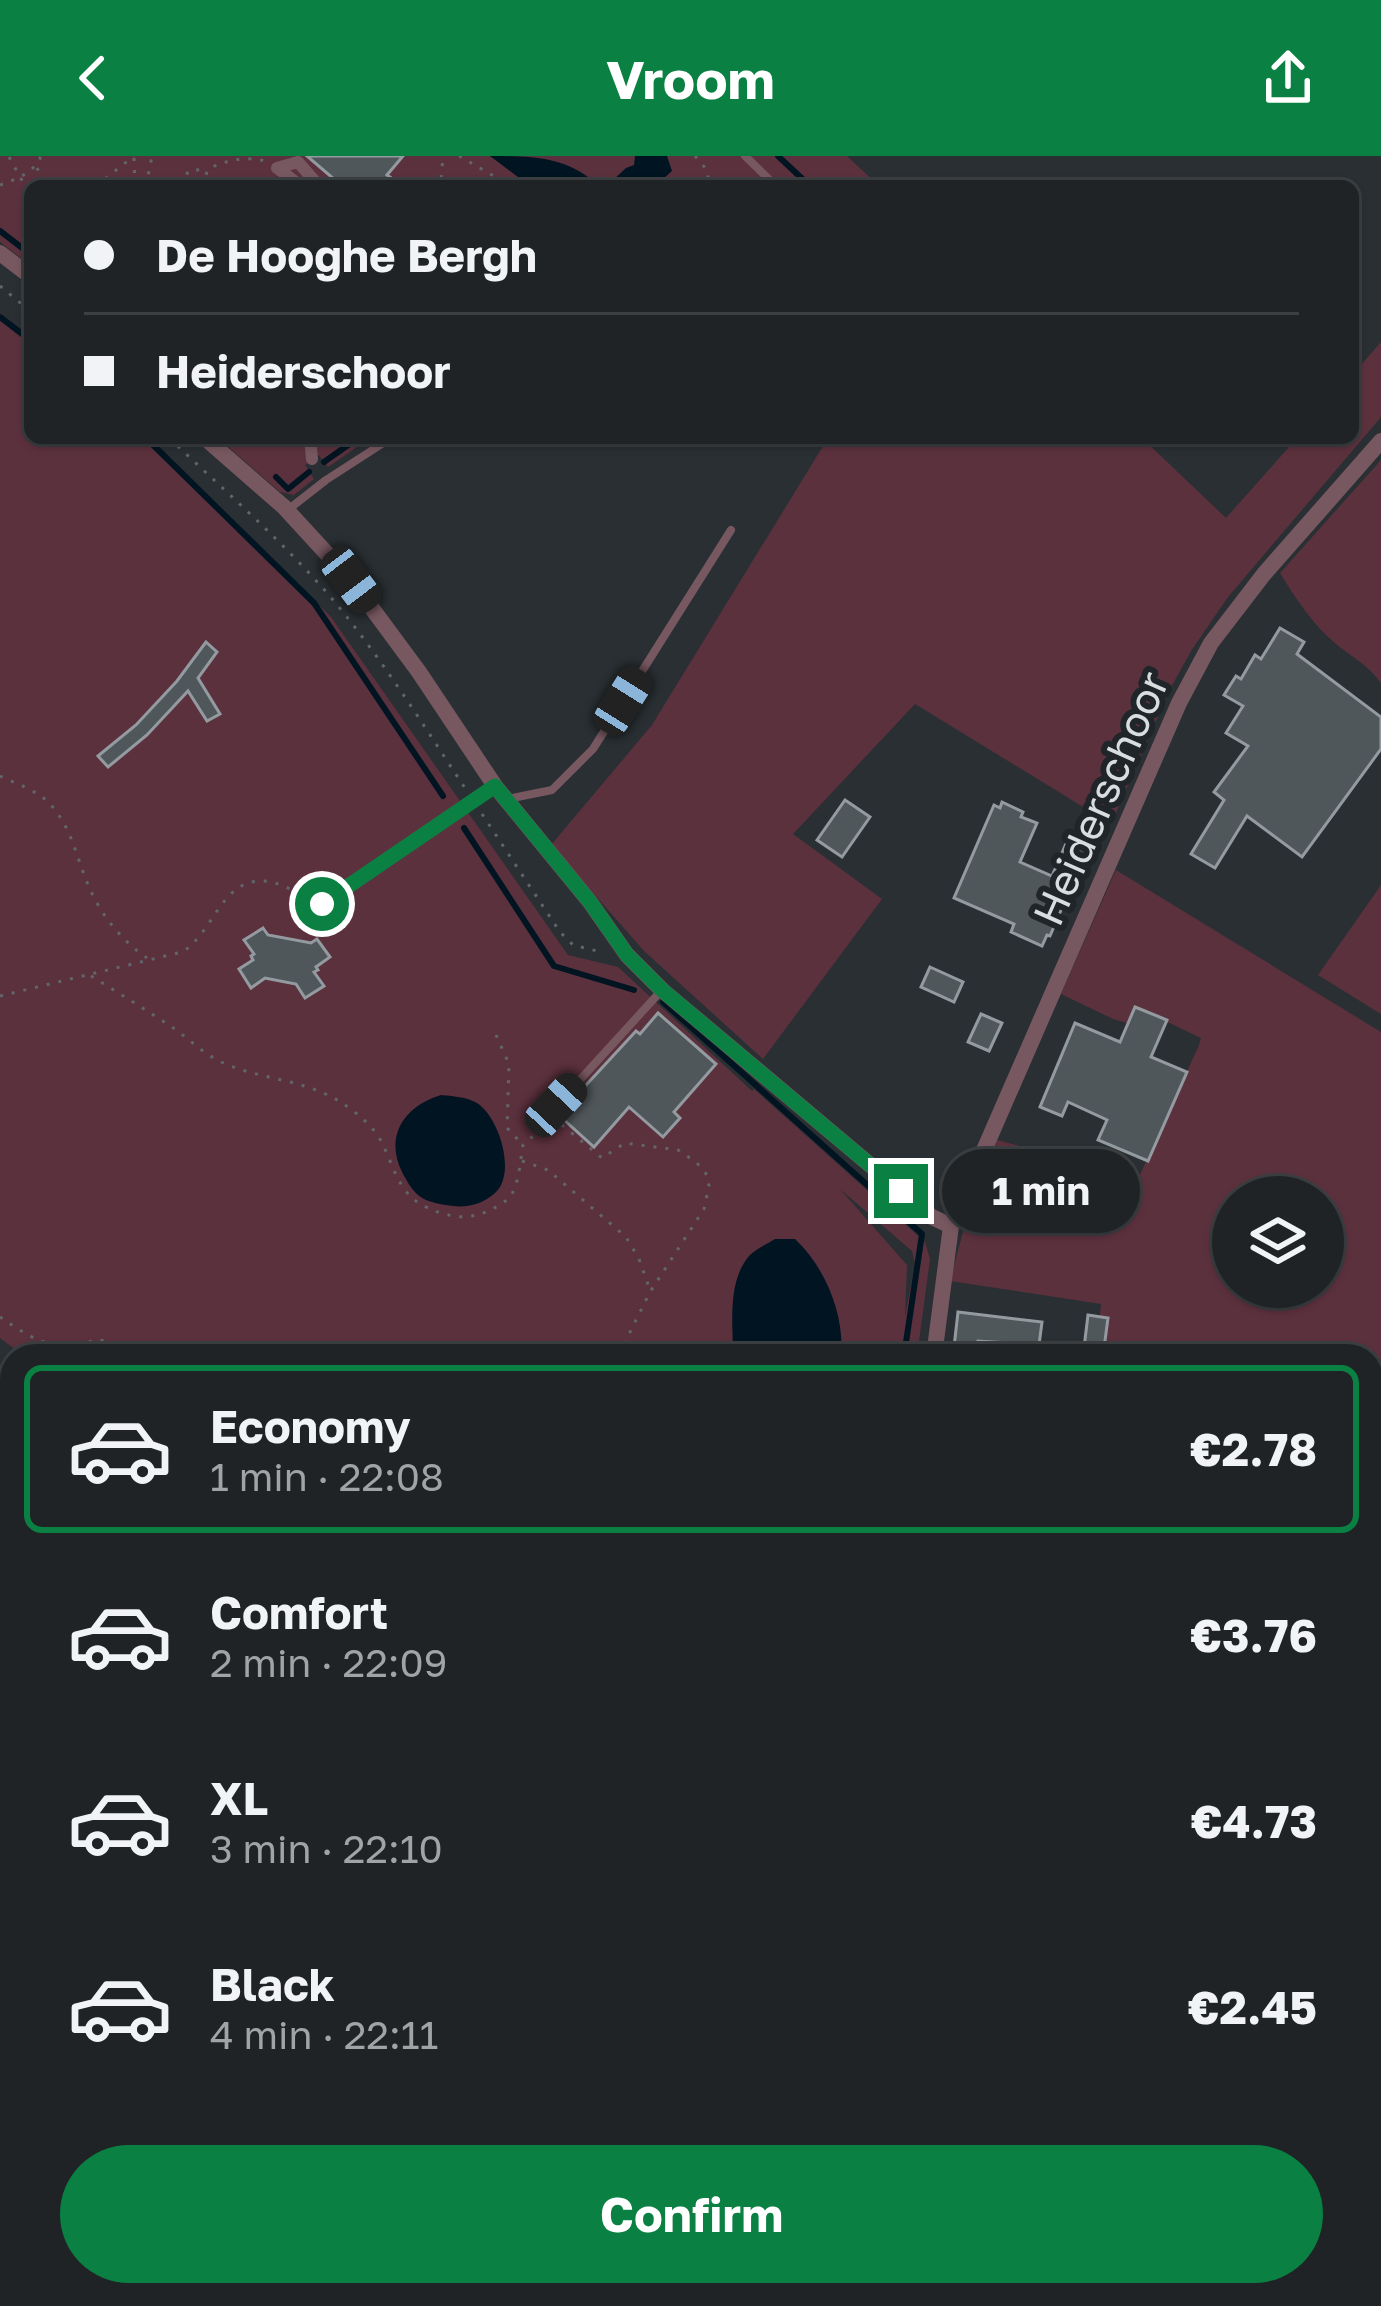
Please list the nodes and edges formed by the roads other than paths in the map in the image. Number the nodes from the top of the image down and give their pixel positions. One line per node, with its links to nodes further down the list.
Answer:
1 (745, 156): 4 (lane)
2 (281, 177): 3 (street)
3 (314, 180)
4 (770, 180)
5 (0, 253): 6 (street)
6 (24, 271)
7 (1381, 441): 18 (street, Heiderschoor)
8 (212, 444): 12 (street)
9 (311, 444): 11 (street)
10 (382, 444): 12 (lane)
11 (312, 460)
12 (287, 510): 14 (street)
13 (731, 530): 14 (lane)
14 (500, 793): 15 (lane); 16 (street)
15 (322, 904)
16 (662, 990): 17 (lane); 18 (street)
17 (553, 1118)
18 (951, 1226): 19 (street, Heiderschoor)
19 (936, 1344)

